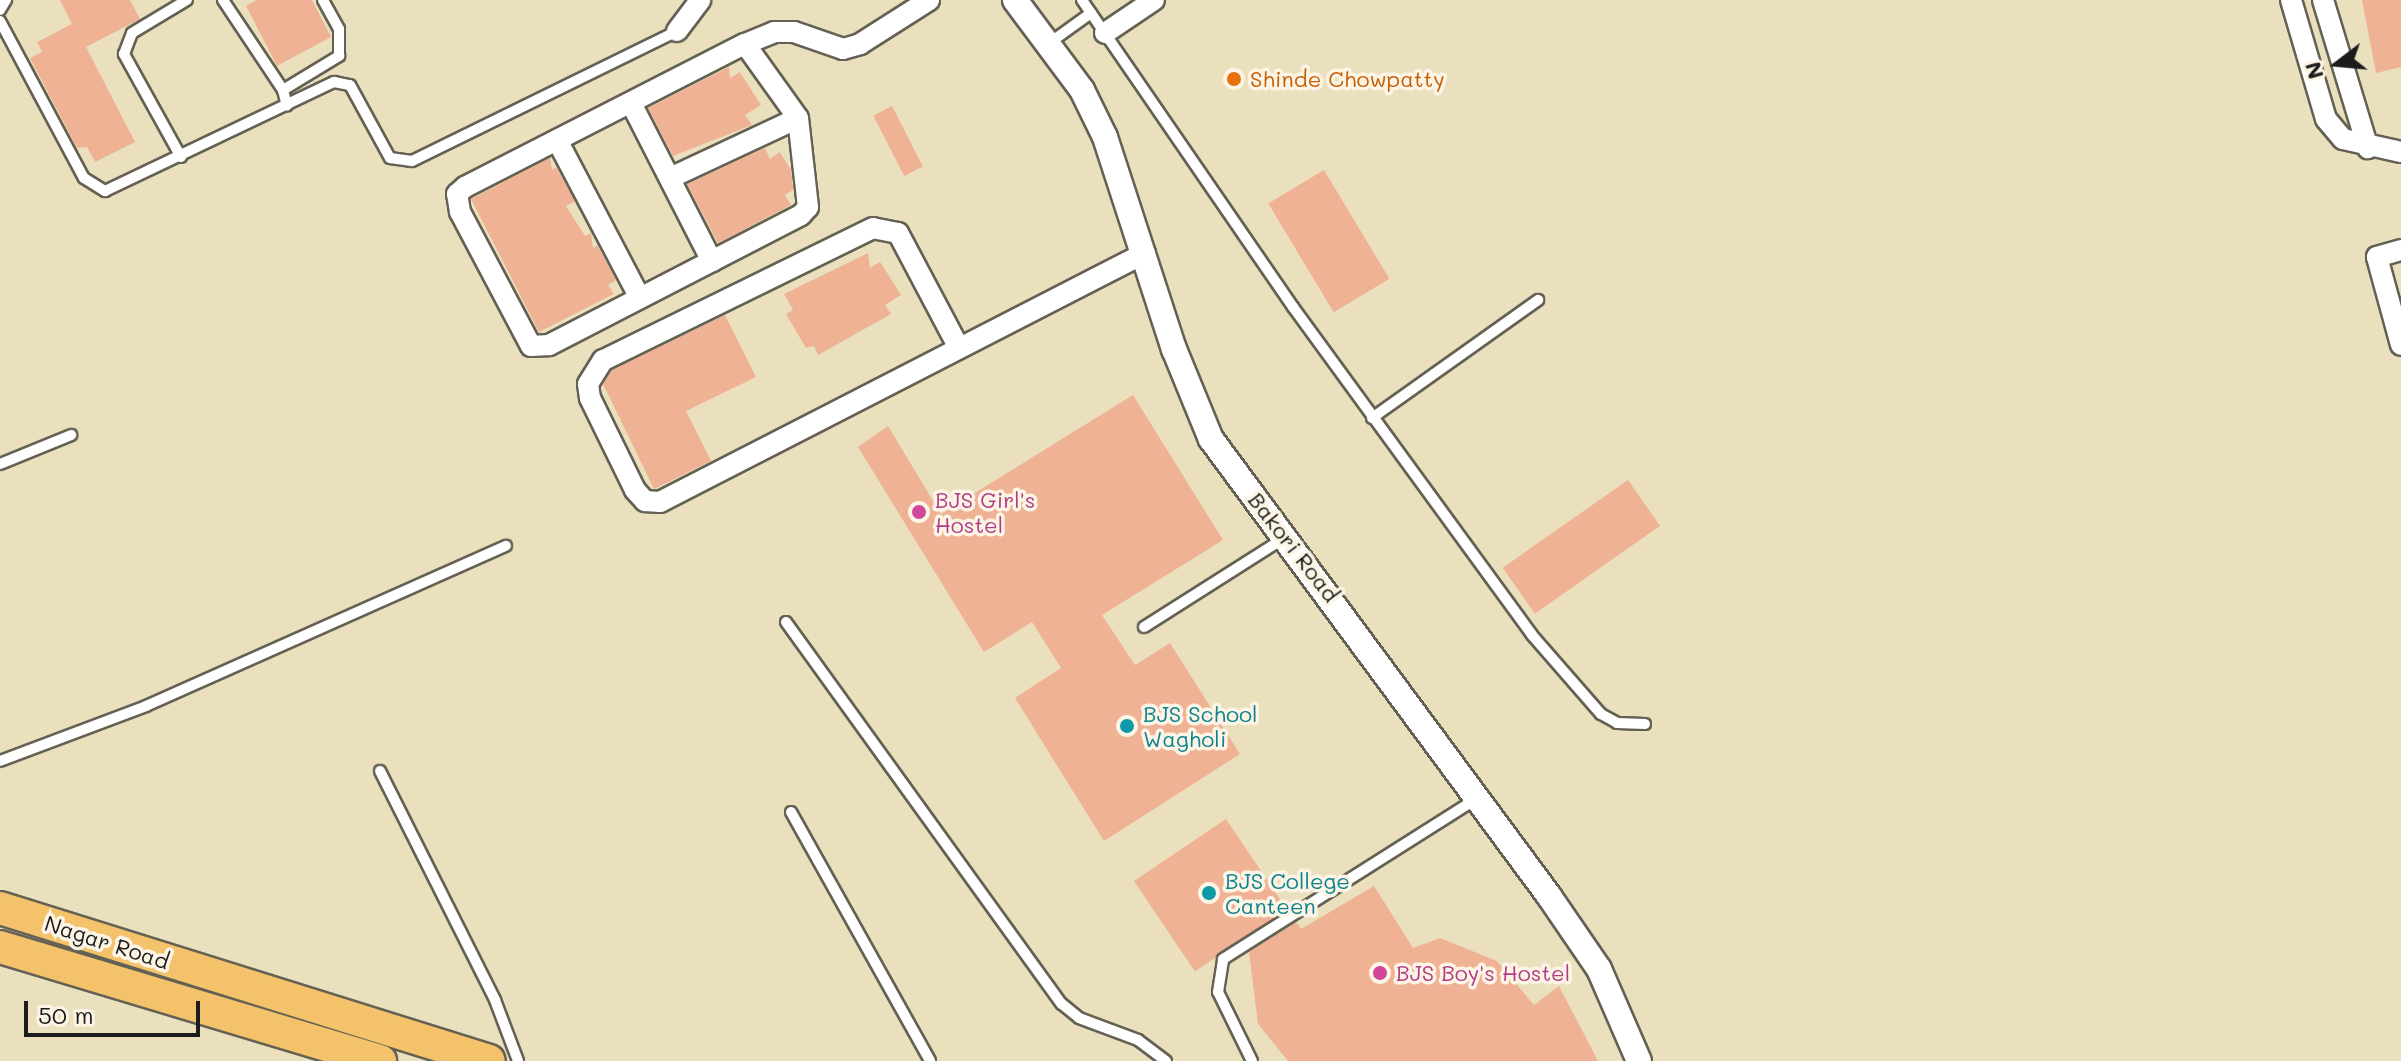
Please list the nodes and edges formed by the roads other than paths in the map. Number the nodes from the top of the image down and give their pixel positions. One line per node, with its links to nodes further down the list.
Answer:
1 (6, 0): 12 (lane)
2 (187, 0): 26 (lane)
3 (223, 0): 19 (lane)
4 (323, 0): 19 (lane)
5 (700, 0): 15 (street)
6 (929, 0): 17 (street)
7 (1015, 0): 18 (street, Bakori Road)
8 (1082, 0): 13 (lane)
9 (1154, 0): 16 (street)
10 (2291, 0): 24 (street)
11 (2323, 0): 24 (street)
12 (0, 10)
13 (1091, 13): 16 (lane); 18 (lane)
14 (0, 21): 26 (lane)
15 (677, 31): 21 (lane)
16 (1105, 33): 35 (lane)
17 (745, 44): 20 (street); 22 (street)
18 (1048, 44): 29 (street, Bakori Road)
19 (283, 90): 21 (lane)
20 (631, 103): 23 (street); 27 (street)
21 (287, 106): 26 (lane)
22 (798, 118): 27 (street); 30 (street)
23 (557, 140): 31 (street); 31 (street)
24 (2368, 148): 25 (street)
25 (2399, 151)
26 (181, 157)
27 (670, 178): 30 (street)
28 (2401, 250): 33 (street)
29 (1145, 253): 34 (street); 38 (street, Bakori Road)
30 (712, 261): 31 (street)
31 (640, 298)
32 (1538, 300): 35 (lane)
33 (2401, 345)
34 (959, 348): 34 (street)
35 (1372, 418): 42 (lane)
36 (71, 435): 37 (lane)
37 (0, 464)
38 (1285, 537): 41 (lane); 45 (street, Bakori Road)
39 (506, 546): 43 (lane)
40 (786, 622): 53 (lane)
41 (1144, 627)
42 (1645, 724)
43 (0, 761)
44 (380, 771): 51 (lane)
45 (1476, 799): 54 (lane); 55 (street, Bakori Road)
46 (791, 812): 52 (lane)
47 (0, 908): 50 (highway, Nagar Road)
48 (0, 947): 49 (highway, Nagar Road)
49 (380, 1061)
50 (489, 1061)
51 (518, 1061)
52 (930, 1061)
53 (1166, 1061)
54 (1252, 1061)
55 (1639, 1061)

